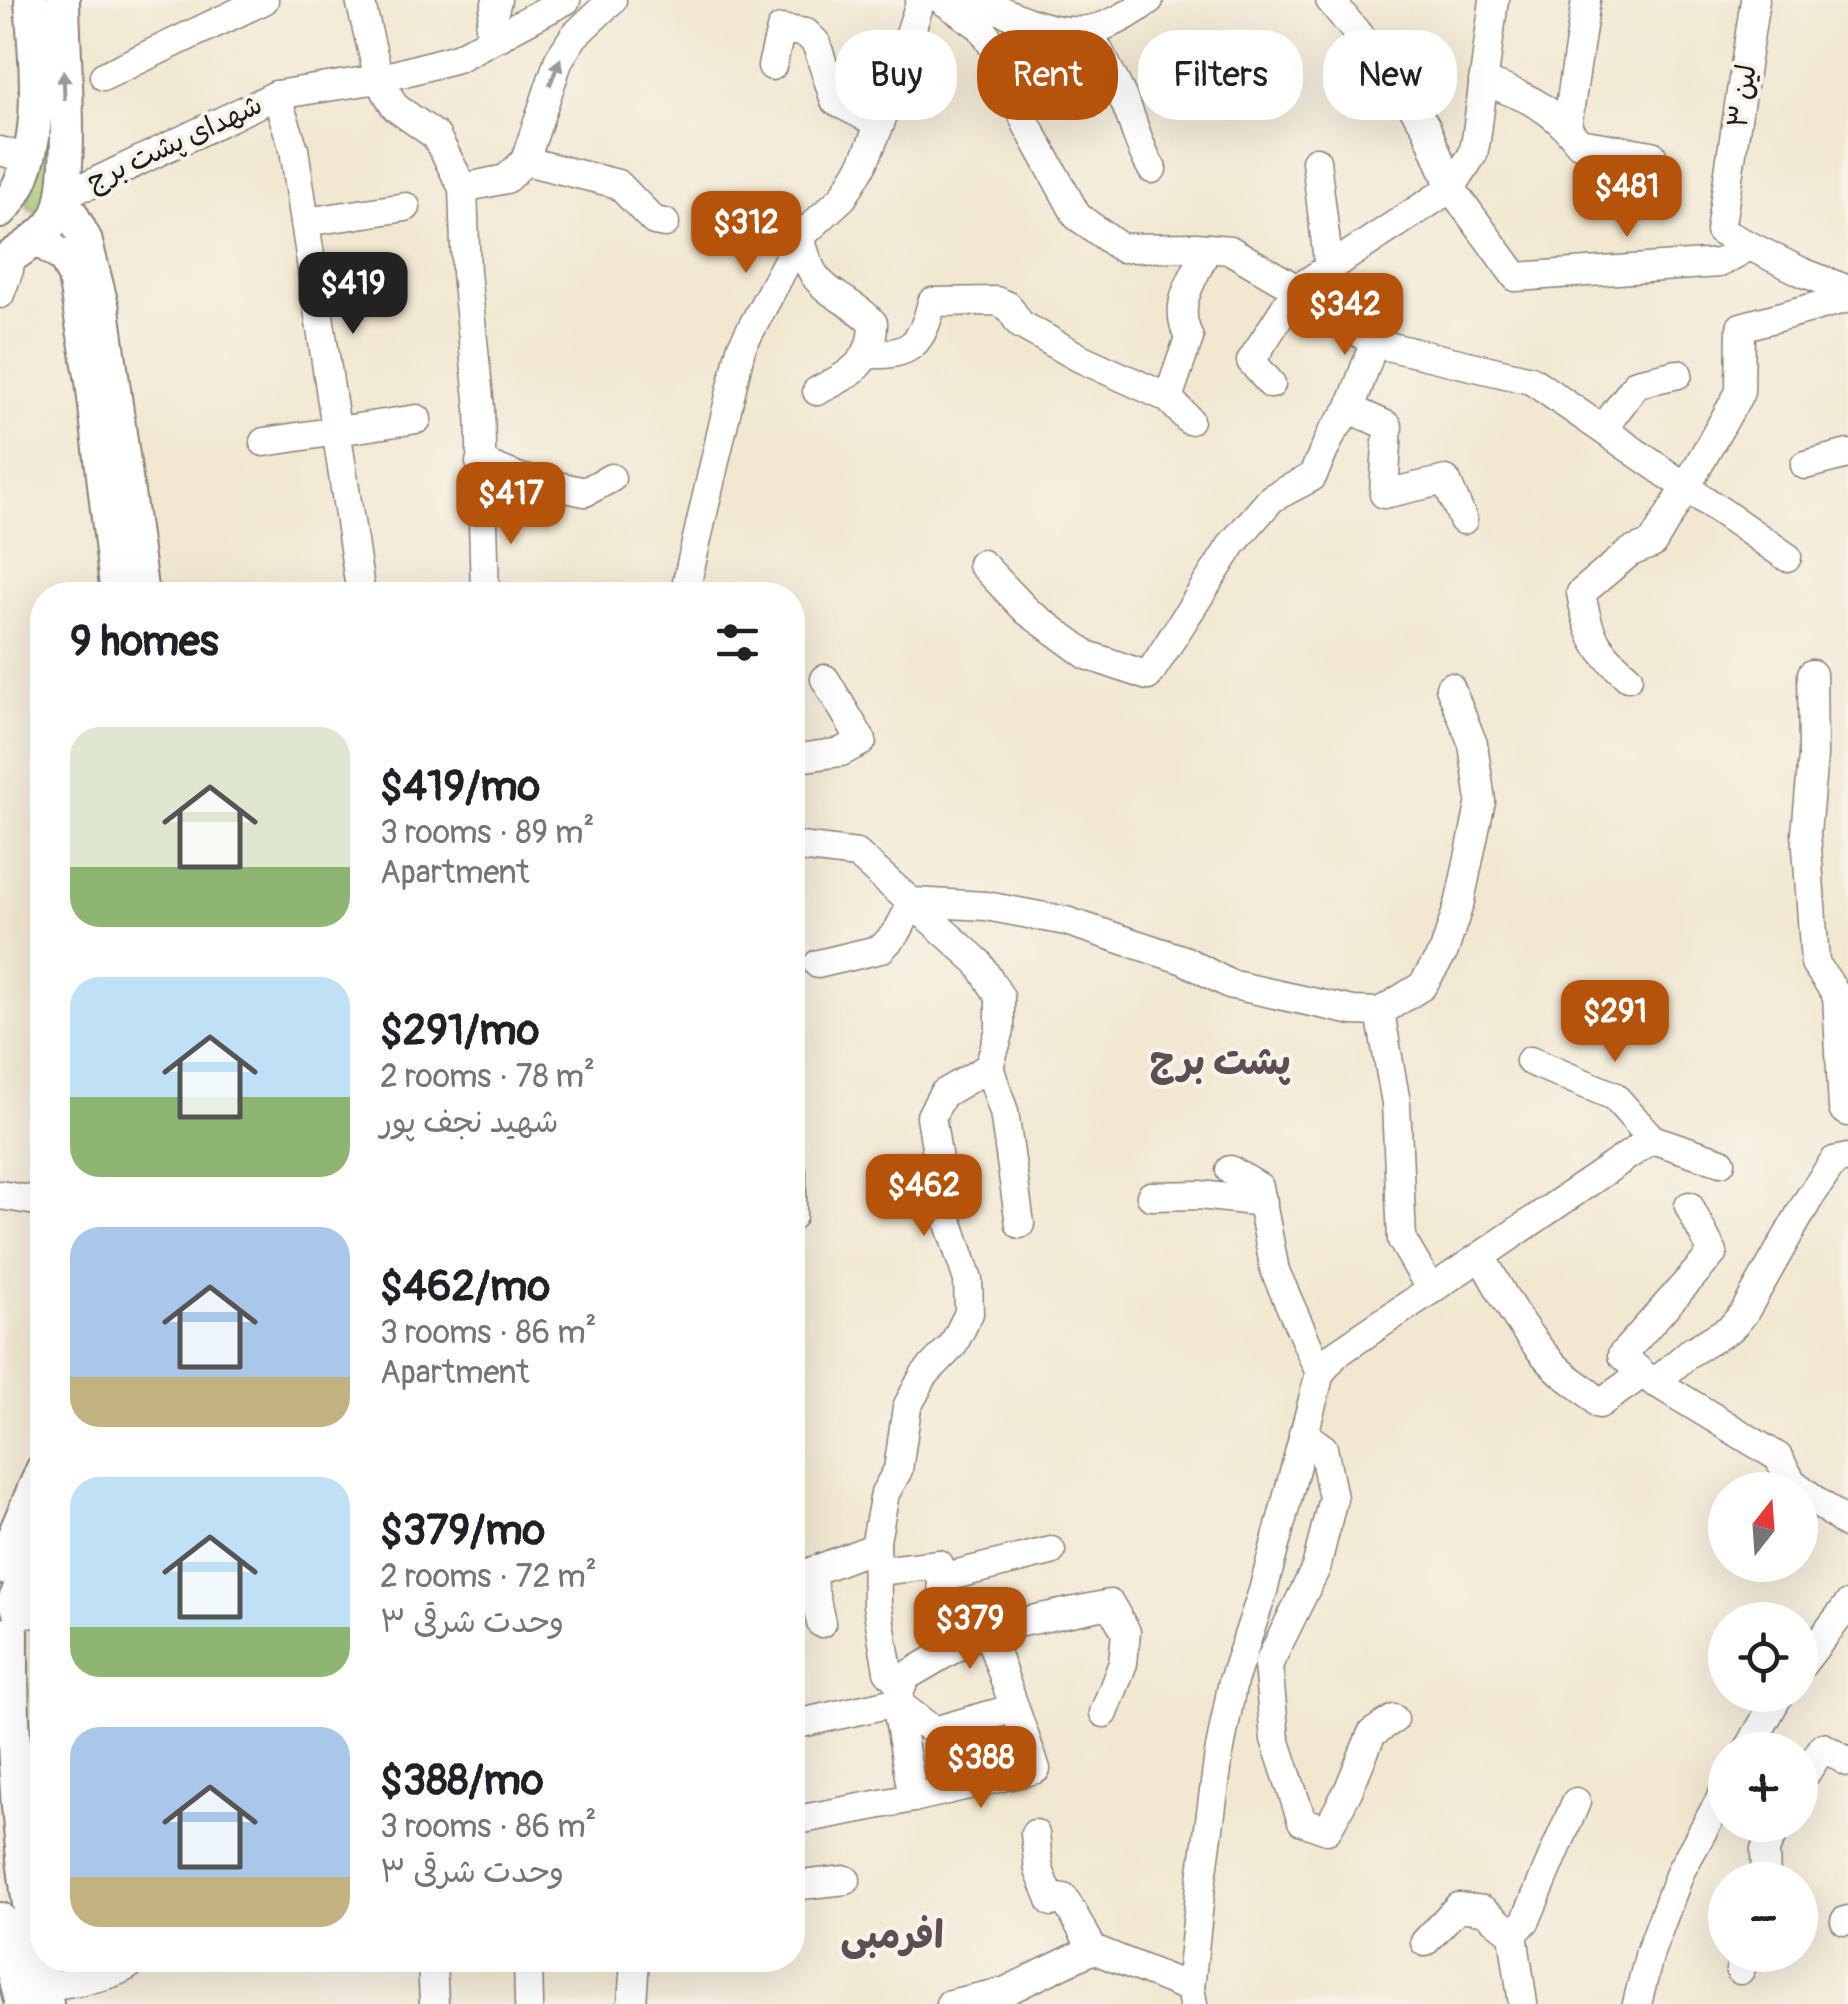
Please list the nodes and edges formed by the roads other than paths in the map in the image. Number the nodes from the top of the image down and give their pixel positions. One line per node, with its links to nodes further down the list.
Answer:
1 (31, 0): 27 (main road)
2 (63, 0): 31 (main road, one-way to 2)
3 (264, 0): 19 (street)
4 (360, 0): 20 (street)
5 (566, 0): 15 (street, شهدای پشت برج)
6 (612, 0): 28 (street, one-way to 6)
7 (920, 0): 24 (street)
8 (942, 0): 41 (street)
9 (978, 0): 16 (street)
10 (1149, 0): 17 (street)
11 (1330, 0): 33 (street)
12 (1494, 0): 21 (street)
13 (1586, 0): 25 (street)
14 (1755, 0): 40 (street, لین ۳)
15 (493, 27): 20 (street, شهدای پشت برج)
16 (1060, 30)
17 (1095, 30)
18 (772, 66): 24 (street)
19 (104, 76)
20 (379, 79): 23 (street, شهدای پشت برج); 32 (street)
21 (1483, 81): 25 (street); 33 (street)
22 (1118, 87): 30 (street)
23 (276, 95): 31 (street, شهدای پشت برج); 36 (street)
24 (880, 124): 38 (street)
25 (1567, 126): 26 (street)
26 (1652, 155)
27 (19, 158): 35 (main road)
28 (525, 161): 32 (street); 37 (street)
29 (1316, 161): 43 (street)
30 (1152, 169)
31 (64, 186): 39 (main road); 68 (main road)
32 (464, 188): 60 (street)
33 (1451, 188): 40 (street); 43 (street)
34 (406, 207): 36 (street)
35 (2, 210): 39 (main road)
36 (305, 222): 57 (street)
37 (665, 223)
38 (800, 236): 48 (street); 71 (street)
39 (36, 238): 42 (main road); 67 (main road)
40 (1750, 246): 46 (street, لین ۳)
41 (1207, 248): 44 (street); 52 (street)
42 (2, 259): 45 (street)
43 (1330, 268): 44 (street)
44 (1297, 289): 47 (street); 50 (street)
45 (0, 294)
46 (1848, 294): 63 (street)
47 (1374, 343): 53 (street); 56 (street)
48 (867, 354): 51 (street); 52 (street)
49 (1678, 374): 56 (street)
50 (1271, 384)
51 (817, 391)
52 (1168, 398): 55 (street)
53 (1350, 409): 64 (street); 66 (street)
54 (417, 419): 57 (street)
55 (1189, 420)
56 (1602, 430): 63 (street)
57 (338, 431): 58 (street); 69 (street)
58 (264, 442)
59 (1848, 454): 61 (street)
60 (480, 462): 62 (street); 70 (street)
61 (1804, 465)
62 (611, 478)
63 (1686, 487): 65 (street); 73 (street)
64 (1463, 520)
65 (1787, 557)
66 (982, 564)
67 (115, 582)
68 (140, 582)
69 (360, 582)
70 (485, 582)
71 (687, 582)
72 (1812, 674): 83 (street)
73 (1628, 677)
74 (825, 679): 76 (street)
75 (1450, 687): 80 (street)
76 (805, 757)
77 (805, 848): 78 (street)
78 (913, 902): 79 (street); 80 (street); 82 (street)
79 (818, 964)
80 (1380, 1012): 95 (street)
81 (1530, 1062): 84 (street)
82 (989, 1067): 93 (street); 102 (street)
83 (1848, 1112)
84 (1652, 1139): 86 (street); 94 (street)
85 (1848, 1158): 97 (street)
86 (1721, 1162)
87 (1230, 1170): 91 (street)
88 (0, 1196): 90 (street)
89 (1151, 1196): 91 (street)
90 (30, 1200)
91 (1263, 1202): 96 (street)
92 (1688, 1206): 97 (street)
93 (1020, 1224)
94 (1481, 1256): 95 (street); 97 (street)
95 (1430, 1290): 96 (street)
96 (1320, 1373): 98 (street)
97 (1649, 1378): 100 (street)
98 (1303, 1434): 115 (street); 135 (street)
99 (30, 1498): 103 (main road)
100 (1848, 1525)
101 (1050, 1551): 105 (street)
102 (877, 1559): 105 (street); 108 (street); 112 (street)
103 (0, 1568)
104 (30, 1569): 107 (main road)
105 (941, 1578): 111 (street)
106 (1848, 1606): 110 (street)
107 (14, 1615): 129 (main road)
108 (820, 1623)
109 (988, 1629): 111 (street); 113 (street); 114 (street)
110 (1818, 1644)
111 (952, 1650): 112 (street)
112 (899, 1694): 113 (street); 116 (street); 119 (street)
113 (1015, 1708): 119 (street)
114 (1104, 1713)
115 (1394, 1719)
116 (805, 1721)
117 (1818, 1755): 118 (street)
118 (1848, 1762)
119 (913, 1798): 121 (street)
120 (1576, 1802): 126 (street)
121 (805, 1818)
122 (1708, 1822): 141 (street)
123 (1035, 1834): 128 (street)
124 (846, 1880): 125 (street)
125 (805, 1885)
126 (1513, 1934): 127 (street); 140 (street)
127 (1426, 1942)
128 (1092, 1948): 135 (street); 139 (street)
129 (24, 1959)
130 (80, 1972): 131 (street)
131 (110, 1972)
132 (433, 1972): 136 (street)
133 (528, 1972): 137 (street)
134 (634, 1972): 138 (street)
135 (1192, 1996)
136 (434, 2004)
137 (529, 2004)
138 (632, 2004)
139 (950, 2004)
140 (1523, 2004)
141 (1637, 2004)

